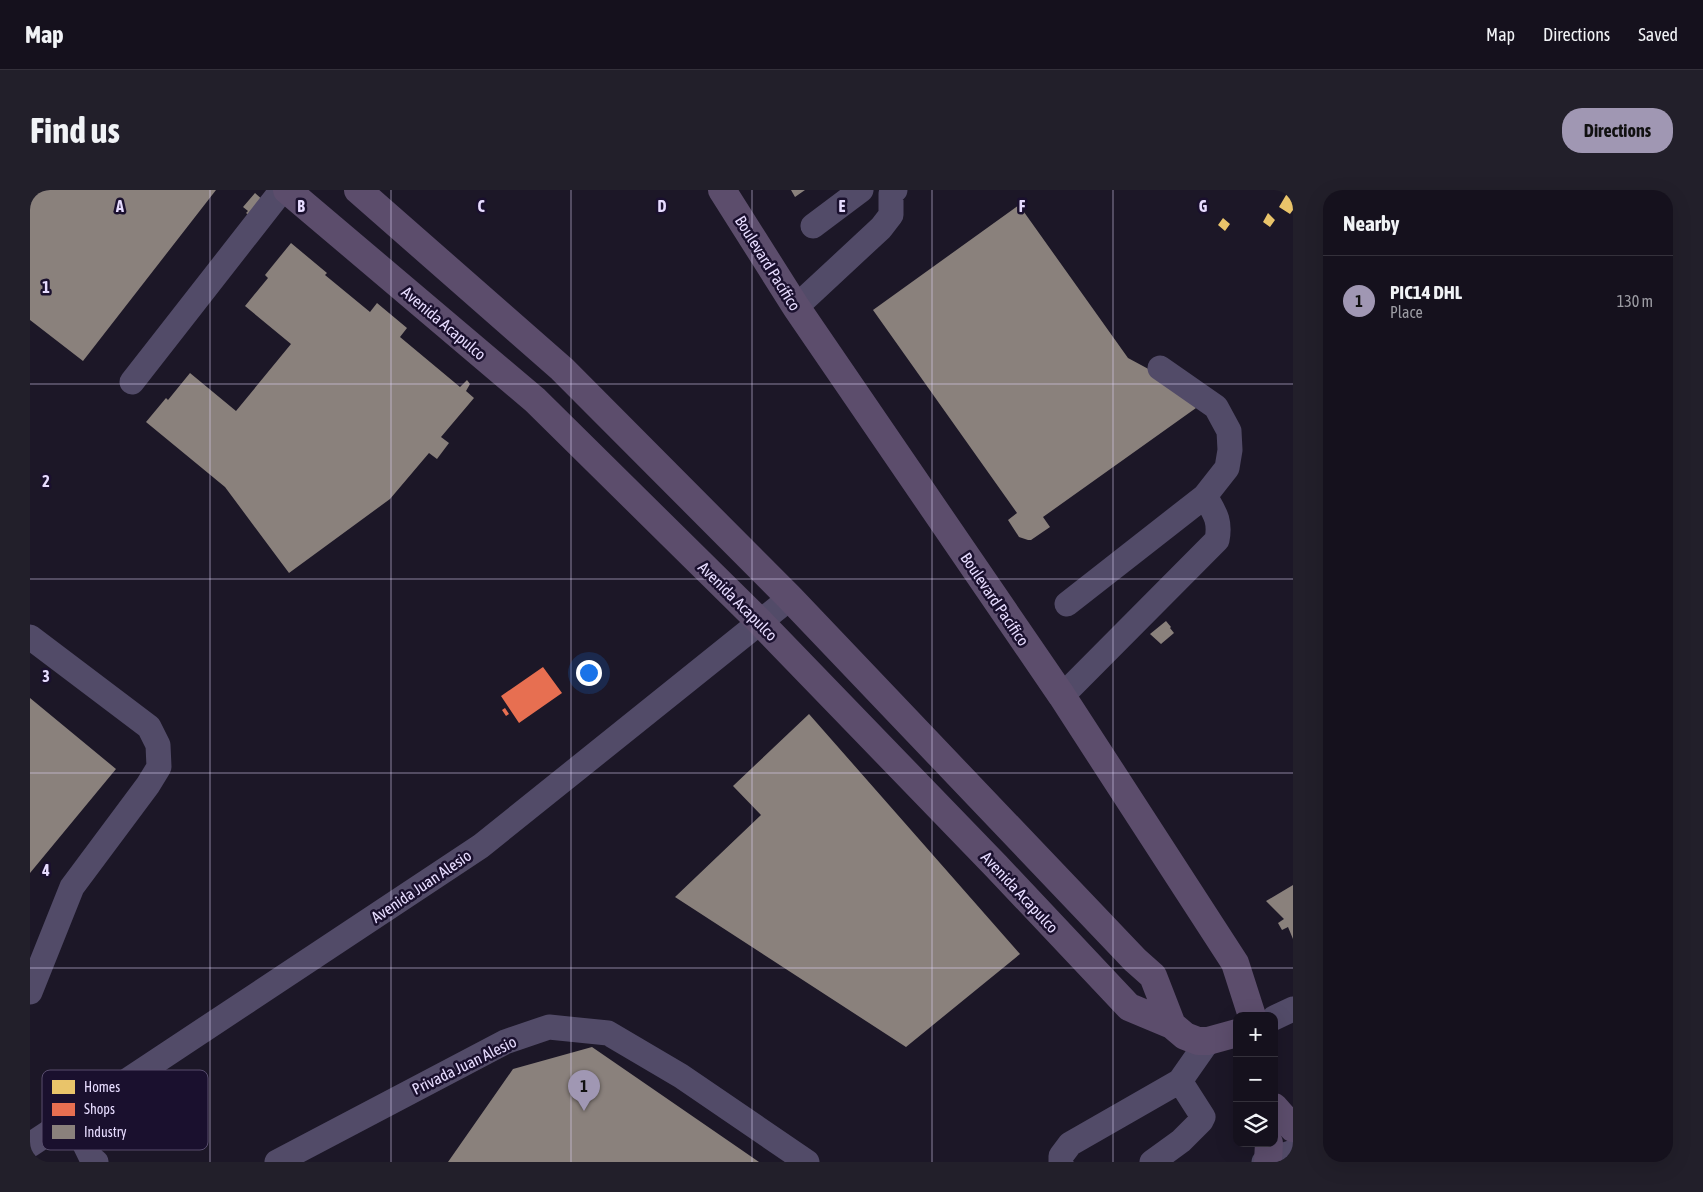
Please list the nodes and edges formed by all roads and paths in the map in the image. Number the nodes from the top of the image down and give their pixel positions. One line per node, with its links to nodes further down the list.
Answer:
1 (282, 190): 10 (street)
2 (287, 190): 14 (main road, Avenida Acapulco)
3 (358, 190): 12 (main road)
4 (722, 190): 8 (main road, Boulevard Pacífico)
5 (861, 190): 7 (street)
6 (891, 191): 8 (street)
7 (812, 226)
8 (796, 307): 16 (main road, Boulevard Pacífico)
9 (1160, 368): 11 (street)
10 (132, 382)
11 (1205, 496): 13 (street); 16 (street)
12 (790, 598): 14 (street, Avenida Juan Alesio); 21 (main road)
13 (1067, 604)
14 (760, 622): 21 (main road, Avenida Acapulco); 24 (street, Avenida Juan Alesio)
15 (30, 637): 17 (street)
16 (1062, 696): 19 (main road, Boulevard Pacífico)
17 (30, 992)
18 (1293, 1009): 20 (street)
19 (1251, 1012)
20 (1278, 1016)
21 (1172, 1025): 23 (main road, Avenida Acapulco)
22 (1233, 1034): 23 (main road)
23 (1208, 1041): 25 (street)
24 (144, 1070)
25 (1180, 1081): 34 (street); 35 (street)
26 (1278, 1111): 27 (main road)
27 (1293, 1128)
28 (42, 1137): 29 (street, Avenida Juan Alesio)
29 (30, 1145)
30 (88, 1150): 31 (street)
31 (96, 1162)
32 (277, 1162): 33 (street, Privada Juan Alesio)
33 (807, 1162)
34 (1060, 1162)
35 (1152, 1162)

